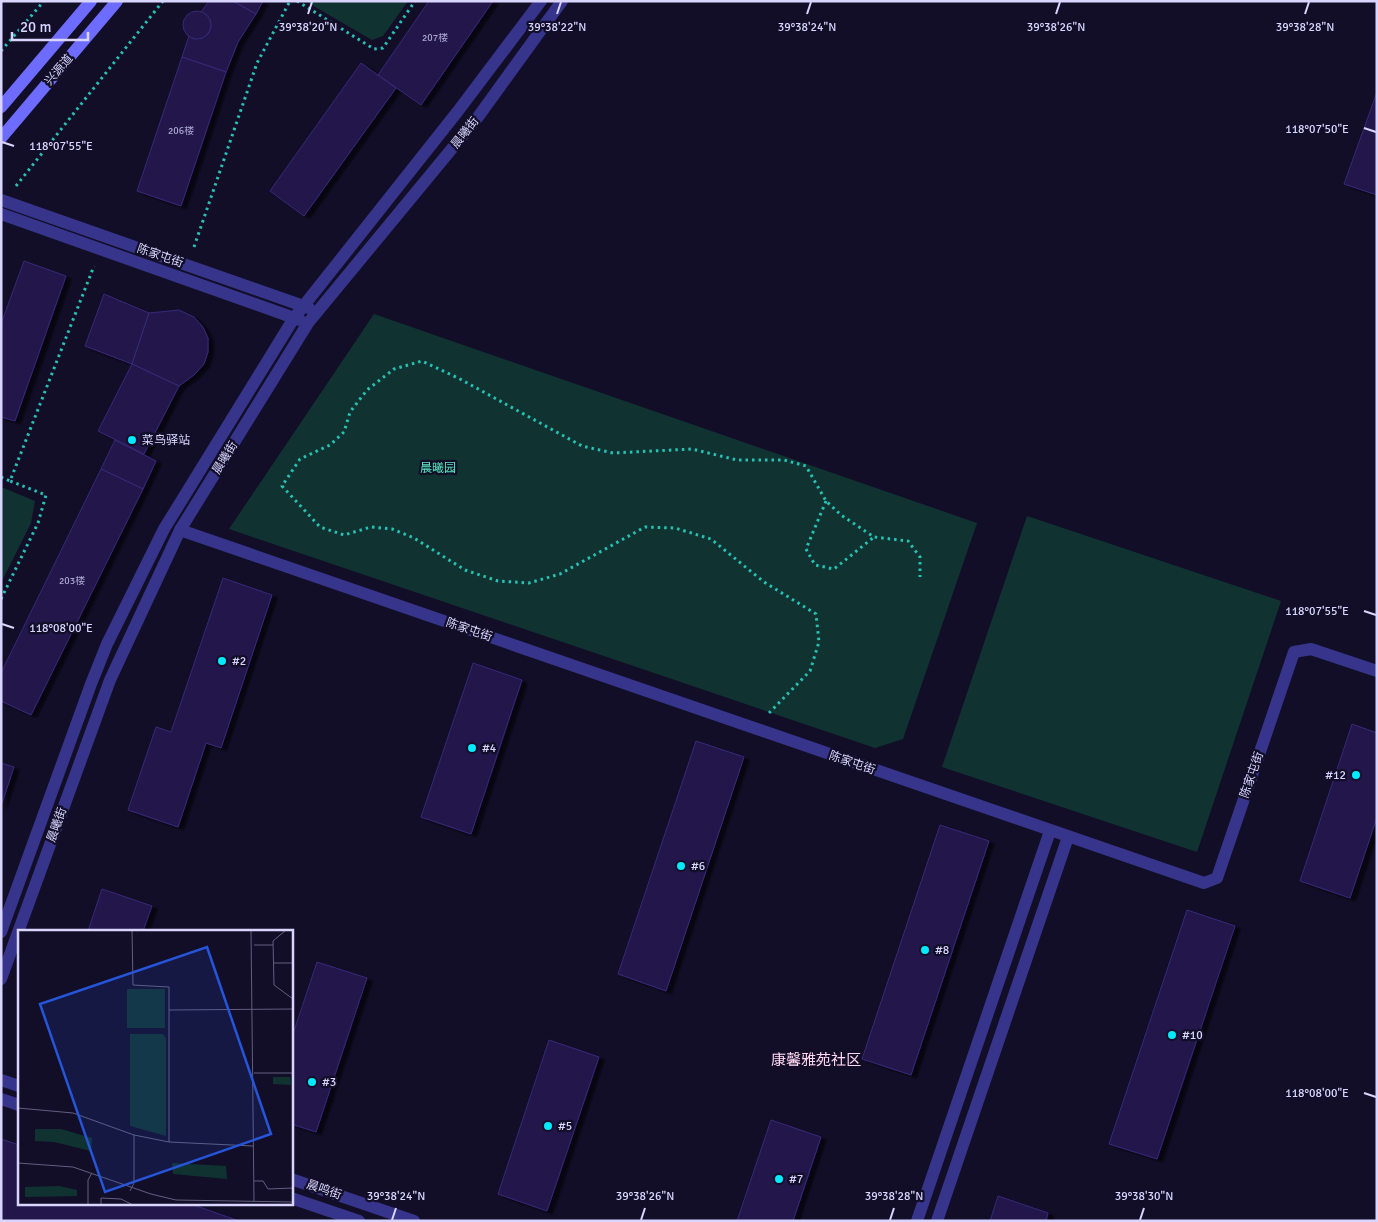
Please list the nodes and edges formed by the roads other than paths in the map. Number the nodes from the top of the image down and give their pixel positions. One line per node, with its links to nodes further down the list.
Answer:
1 (91, 1): 5 (main road, 兴源道)
2 (117, 1): 6 (main road, 兴源道)
3 (540, 1): 8 (street, 晨曦街)
4 (562, 1): 9 (street, 晨曦街)
5 (1, 107)
6 (1, 138)
7 (2, 205): 8 (street, 陈家屯街); 10 (street, 陈家屯街)
8 (302, 306): 9 (street, 陈家屯街); 10 (street, 晨曦街)
9 (319, 311): 11 (street, 晨曦街)
10 (294, 318): 11 (street, 陈家屯街); 17 (street, 晨曦街)
11 (308, 322): 12 (street, 晨曦街)
12 (180, 530): 14 (street, 陈家屯街); 16 (street, 晨曦街)
13 (1377, 671): 15 (street, 陈家屯街)
14 (1050, 831): 15 (street, 陈家屯街); 28 (street)
15 (1068, 837): 29 (street)
16 (19, 930)
17 (1, 932)
18 (18, 932): 19 (street, 晨曦街)
19 (1, 979)
20 (1, 1080): 21 (street)
21 (18, 1086)
22 (1, 1099): 23 (street)
23 (18, 1105)
24 (292, 1179): 27 (street, 晨鸣街)
25 (292, 1198): 26 (street, 晨鸣街)
26 (359, 1221)
27 (414, 1221)
28 (917, 1221)
29 (937, 1221)

